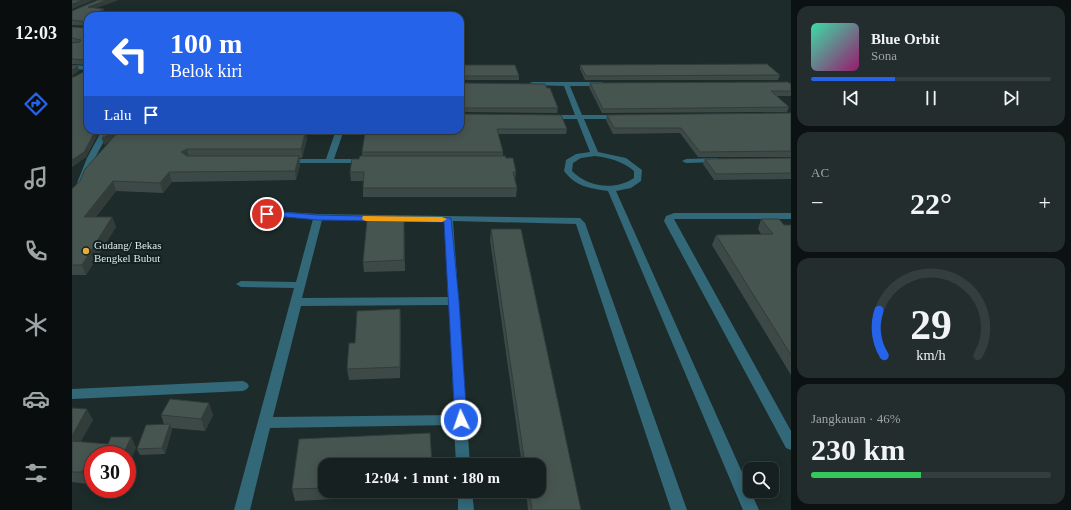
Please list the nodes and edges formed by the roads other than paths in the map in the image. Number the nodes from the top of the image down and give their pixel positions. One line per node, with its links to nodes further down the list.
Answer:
1 (72, 67): 2 (street)
2 (84, 68)
3 (84, 72): 4 (street)
4 (79, 76)
5 (528, 84): 6 (street)
6 (566, 84): 7 (street); 10 (street)
7 (612, 84)
8 (626, 116): 10 (street)
9 (539, 117): 10 (street)
10 (579, 117): 13 (street)
11 (104, 134): 20 (street)
12 (339, 134): 15 (street)
13 (595, 154): 19 (street); 19 (street)
14 (724, 160): 17 (street)
15 (329, 161): 16 (street); 18 (street)
16 (375, 161)
17 (686, 161)
18 (275, 162)
19 (611, 189): 39 (street)
20 (72, 195)
21 (255, 213): 23 (street)
22 (791, 216): 33 (street)
23 (318, 217): 24 (street); 26 (street)
24 (448, 220): 27 (street); 38 (street)
25 (241, 284): 26 (street)
26 (301, 285): 28 (street)
27 (454, 301): 28 (street); 31 (street)
28 (297, 302): 32 (street)
29 (243, 386): 30 (street)
30 (72, 394)
31 (461, 420): 32 (street); 34 (street)
32 (265, 423): 36 (street)
33 (791, 444)
34 (463, 458)
35 (465, 498): 37 (street)
36 (242, 510)
37 (466, 510)
38 (679, 510)
39 (751, 510)

